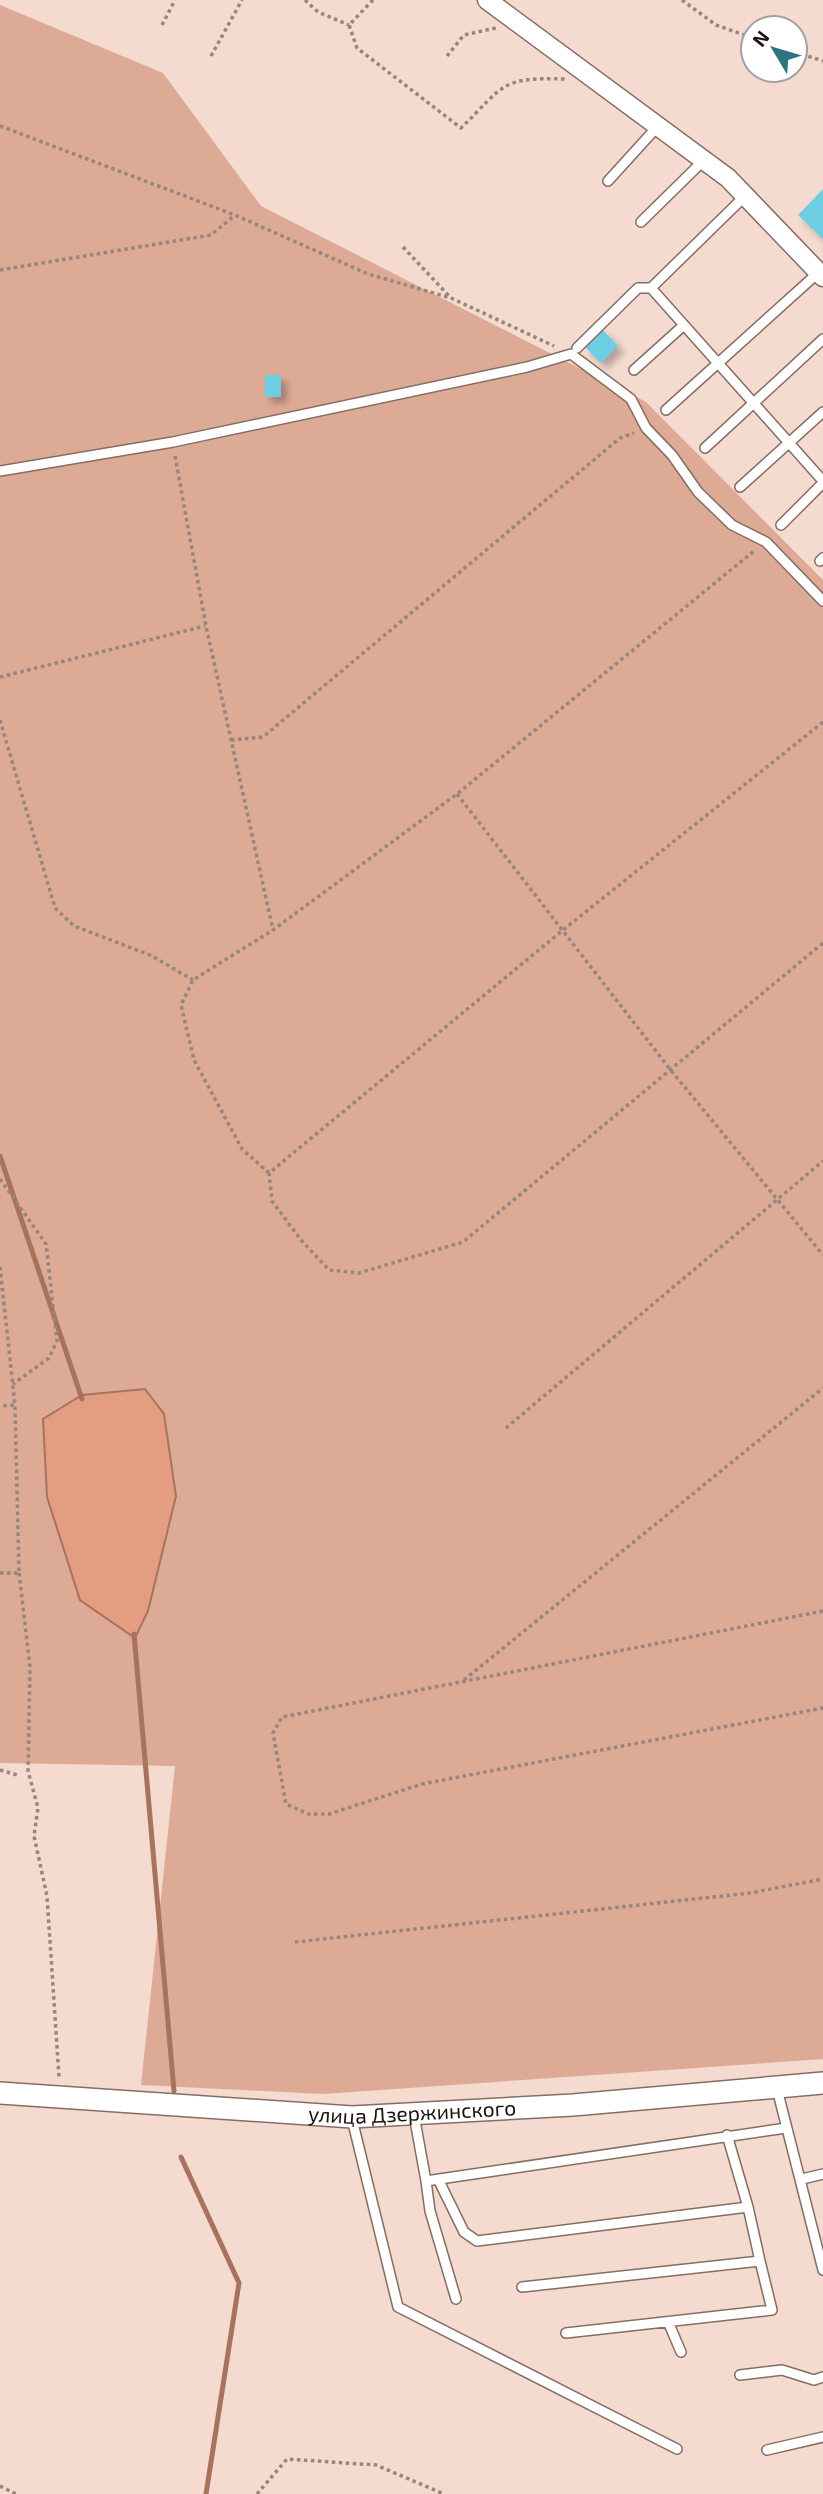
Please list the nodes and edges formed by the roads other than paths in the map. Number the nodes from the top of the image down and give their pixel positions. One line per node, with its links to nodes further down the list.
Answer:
1 (487, 0): 2 (street)
2 (658, 126): 3 (street); 4 (lane)
3 (704, 160): 5 (street); 6 (lane)
4 (608, 181)
5 (745, 196): 7 (street); 8 (lane)
6 (642, 222)
7 (821, 275): 12 (lane)
8 (651, 288): 9 (lane); 11 (lane)
9 (684, 325): 12 (lane); 13 (lane)
10 (823, 339): 14 (lane)
11 (574, 351): 19 (lane); 23 (lane)
12 (718, 363): 14 (lane); 15 (lane)
13 (634, 370)
14 (754, 403): 17 (lane); 18 (lane)
15 (666, 410)
16 (823, 412): 17 (lane)
17 (789, 443): 20 (lane); 21 (lane)
18 (705, 448)
19 (0, 471)
20 (823, 482): 22 (lane)
21 (740, 487)
22 (781, 525)
23 (823, 601)
24 (823, 2083): 25 (street, улица Дзержинского)
25 (776, 2087): 27 (street, улица Дзержинского); 29 (lane)
26 (0, 2093): 28 (street, улица Дзержинского)
27 (414, 2115): 28 (street, улица Дзержинского); 34 (lane)
28 (352, 2117): 47 (lane)
29 (786, 2128): 30 (lane); 33 (lane)
30 (727, 2135): 32 (lane); 35 (lane)
31 (823, 2174): 33 (lane)
32 (438, 2179): 34 (lane); 35 (lane)
33 (802, 2179): 36 (lane)
34 (426, 2181): 40 (lane)
35 (748, 2207): 37 (lane)
36 (819, 2235): 38 (lane)
37 (760, 2261): 39 (lane); 41 (lane)
38 (823, 2270)
39 (522, 2287)
40 (456, 2299)
41 (669, 2324): 42 (lane); 43 (lane)
42 (566, 2333)
43 (681, 2351)
44 (740, 2375): 45 (lane)
45 (823, 2377)
46 (823, 2437): 48 (lane)
47 (677, 2449)
48 (767, 2450)

